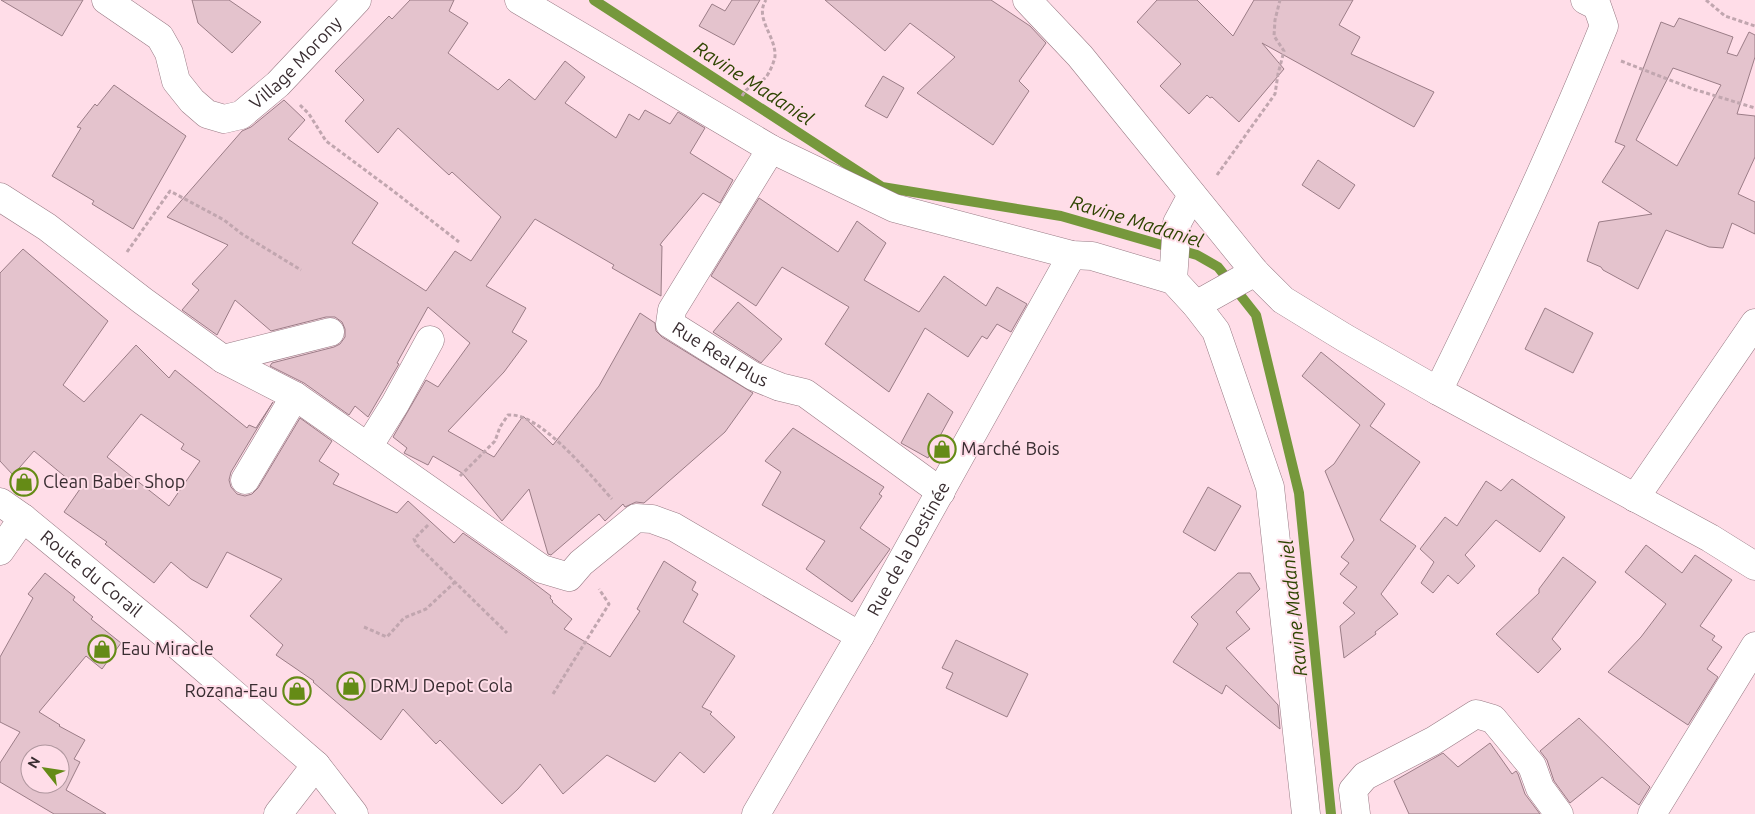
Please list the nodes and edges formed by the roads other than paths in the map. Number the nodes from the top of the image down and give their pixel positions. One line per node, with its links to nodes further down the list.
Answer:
1 (106, 0): 2 (street, Village Morony)
2 (357, 0)
3 (519, 0): 6 (street)
4 (1027, 0): 8 (street)
5 (1585, 0): 17 (street)
6 (771, 149): 9 (street); 21 (street, Rue Real Plus)
7 (0, 197): 16 (street)
8 (1195, 199): 10 (street); 11 (street)
9 (1072, 255): 11 (street); 21 (street, Rue de la Destinée)
10 (1255, 272): 12 (street); 17 (street)
11 (1173, 280): 12 (street)
12 (1196, 305): 33 (street)
13 (1755, 323): 22 (street)
14 (330, 332): 16 (street)
15 (430, 340): 19 (street)
16 (223, 359): 18 (street)
17 (1438, 391): 22 (street)
18 (295, 396): 19 (street); 20 (street)
19 (368, 446): 27 (street)
20 (245, 480)
21 (941, 492): 27 (street, Rue de la Destinée)
22 (1635, 498): 26 (street)
23 (0, 502): 24 (street, Route du Corail)
24 (23, 518): 25 (street); 29 (street, Route du Corail)
25 (0, 551)
26 (1755, 566)
27 (860, 636): 32 (street, Rue de la Destinée)
28 (1755, 646): 36 (street)
29 (316, 765): 30 (street); 31 (street, Route du Corail)
30 (278, 814)
31 (354, 814)
32 (756, 814)
33 (1306, 814)
34 (1356, 814): 35 (street)
35 (1559, 814)
36 (1652, 814)

